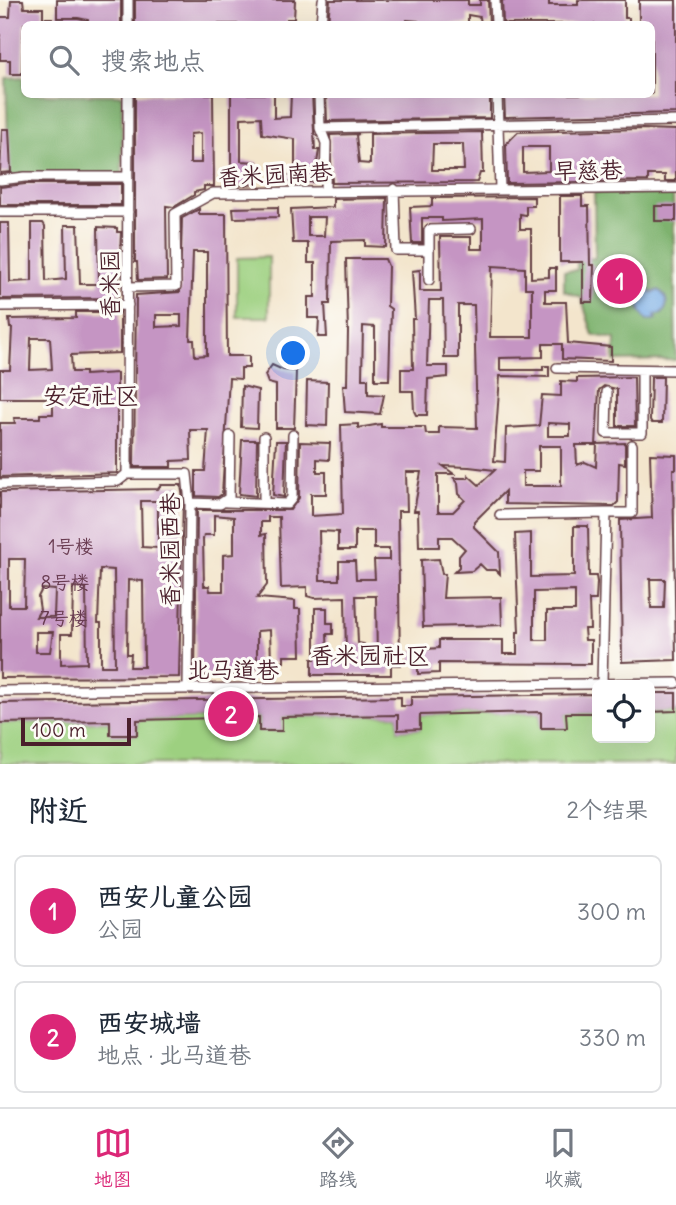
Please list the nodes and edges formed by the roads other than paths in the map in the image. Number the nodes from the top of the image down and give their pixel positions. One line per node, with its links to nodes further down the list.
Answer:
1 (128, 0): 4 (street)
2 (323, 0): 5 (street)
3 (495, 0): 6 (street)
4 (128, 21)
5 (321, 21)
6 (496, 21)
7 (128, 98): 13 (street, 香米园)
8 (318, 98): 12 (street)
9 (497, 98): 11 (street)
10 (676, 121): 11 (street)
11 (498, 125): 12 (street); 16 (street)
12 (320, 128): 17 (street)
13 (128, 177): 14 (street); 20 (street, 香米园)
14 (0, 180)
15 (676, 188): 16 (street, 早慈巷)
16 (500, 189): 18 (street, 香米园南巷)
17 (325, 190): 18 (street, 香米园南巷); 24 (street, 香米园南巷)
18 (394, 190): 22 (street)
19 (0, 212): 20 (street)
20 (128, 212): 24 (street, 香米园)
21 (471, 229): 22 (street)
22 (429, 250): 23 (street)
23 (429, 280)
24 (128, 287): 25 (street, 香米园)
25 (128, 304): 26 (street); 35 (street, 香米园)
26 (0, 306)
27 (557, 368): 29 (street)
28 (676, 370): 29 (street)
29 (642, 371): 30 (street)
30 (607, 391)
31 (293, 435): 39 (street)
32 (230, 436): 37 (street)
33 (264, 437): 39 (street)
34 (632, 445): 40 (street)
35 (127, 474): 36 (street, 香米园西巷); 38 (street, 香米园西巷)
36 (0, 484)
37 (226, 502): 38 (street); 39 (street)
38 (190, 503): 46 (street, 香米园西巷)
39 (264, 503)
40 (606, 513): 41 (street); 42 (street)
41 (500, 515)
42 (602, 680)
43 (592, 683): 46 (street, 北马道巷)
44 (655, 683): 45 (street, 北马道巷)
45 (676, 683)
46 (187, 688): 47 (street, 北马道巷)
47 (0, 691)

